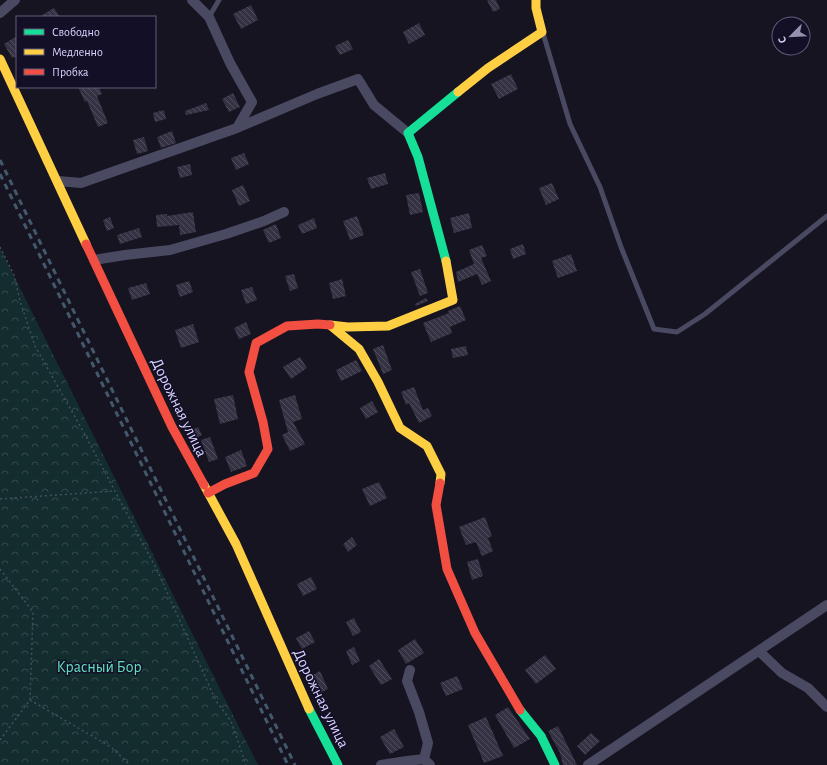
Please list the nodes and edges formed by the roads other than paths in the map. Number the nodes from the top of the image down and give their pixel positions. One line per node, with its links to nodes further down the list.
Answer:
1 (15, 0): 5 (street)
2 (192, 0): 6 (street)
3 (220, 0): 6 (lane)
4 (536, 0): 7 (street)
5 (0, 13)
6 (208, 17): 9 (street)
7 (542, 32): 10 (street); 13 (lane)
8 (0, 59): 11 (street, Дорожная улица)
9 (237, 128): 10 (street); 11 (street)
10 (408, 133): 15 (street)
11 (58, 181): 14 (street, Дорожная улица)
12 (284, 212): 14 (street)
13 (827, 216)
14 (94, 260): 16 (street, Дорожная улица)
15 (330, 325): 16 (street); 24 (street)
16 (208, 493): 22 (street, Дорожная улица)
17 (827, 605): 18 (street)
18 (759, 651): 20 (street); 25 (street)
19 (410, 670): 21 (street)
20 (827, 707)
21 (427, 762): 23 (street)
22 (338, 765)
23 (381, 765)
24 (555, 765)
25 (588, 765)

